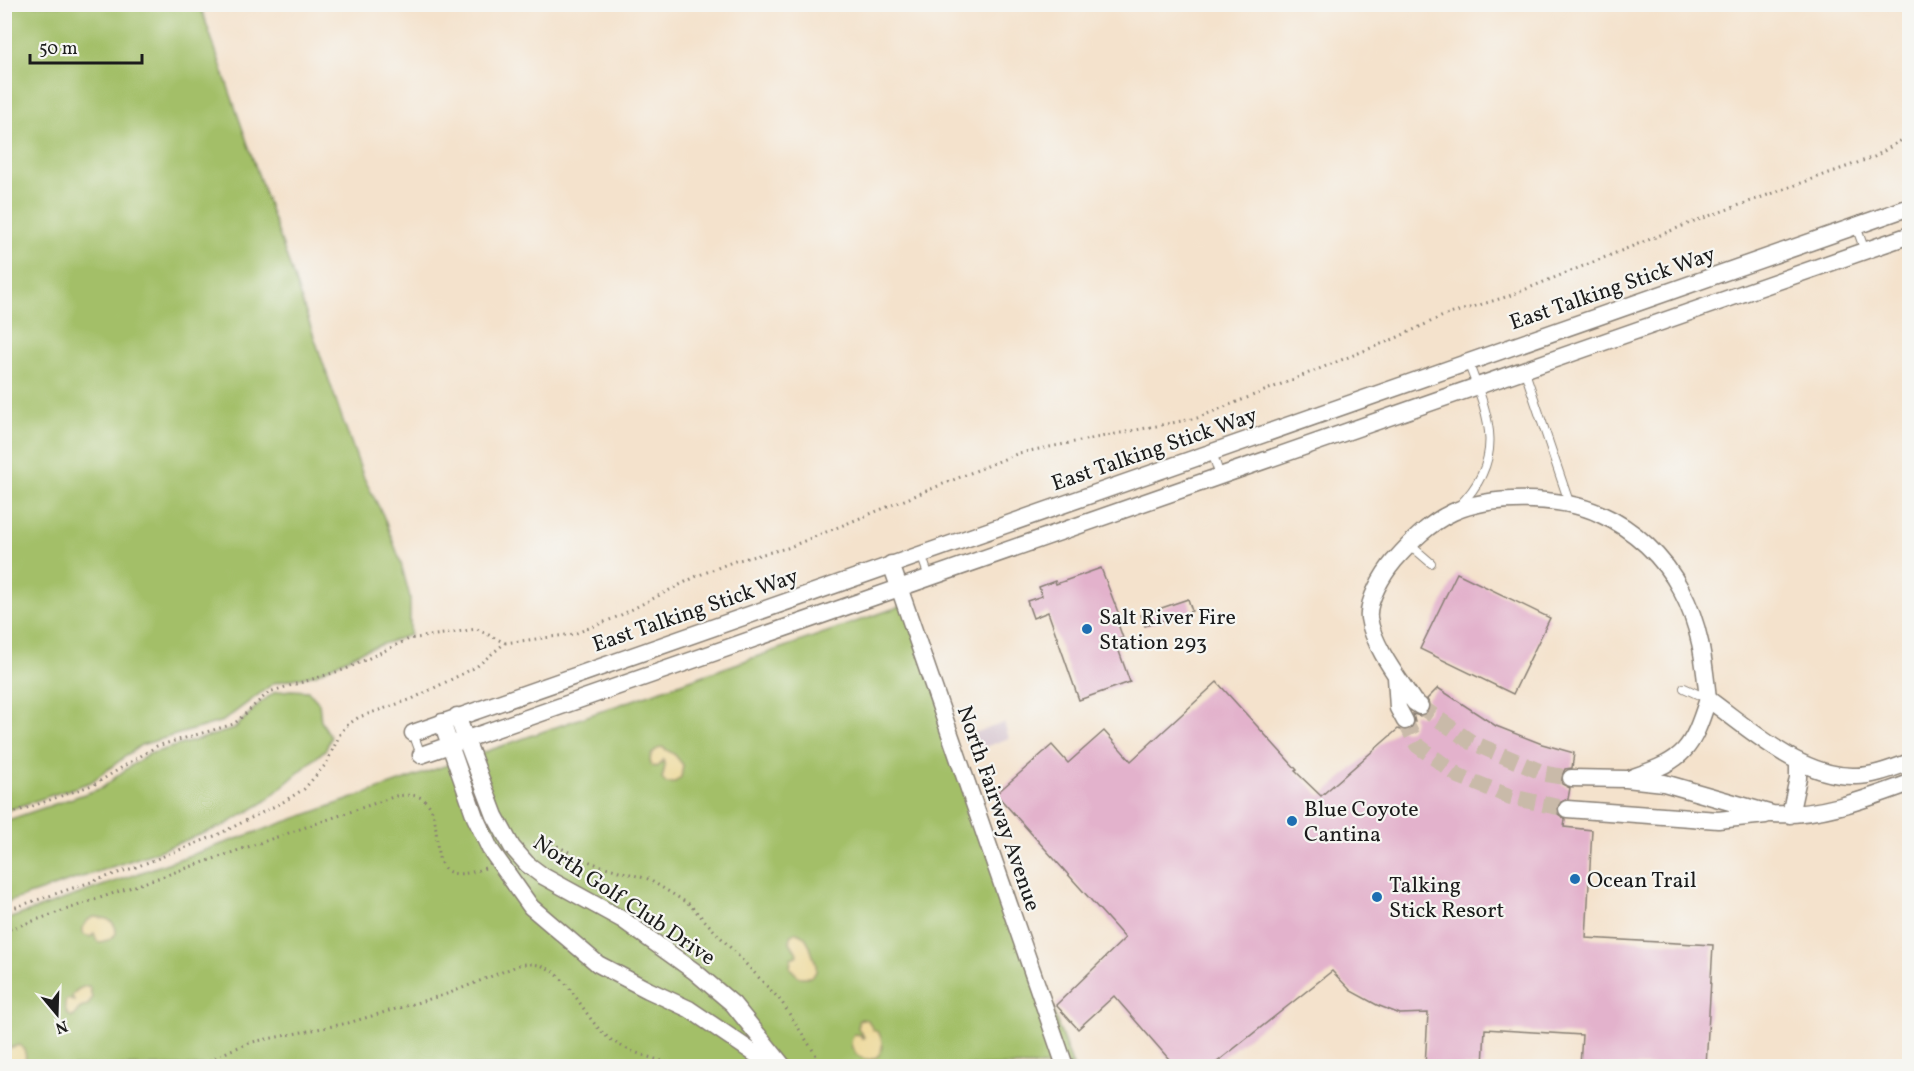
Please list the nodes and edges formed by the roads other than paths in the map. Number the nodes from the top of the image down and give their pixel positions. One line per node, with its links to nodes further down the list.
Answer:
1 (1910, 207): 2 (street, East Talking Stick Way)
2 (1856, 226): 4 (lane); 5 (street, East Talking Stick Way)
3 (1910, 235): 4 (street, East Talking Stick Way)
4 (1865, 251): 6 (street, East Talking Stick Way)
5 (1468, 362): 7 (lane); 8 (street, East Talking Stick Way)
6 (1524, 369): 7 (street, East Talking Stick Way); 11 (lane)
7 (1477, 386): 8 (street, East Talking Stick Way); 12 (lane)
8 (1288, 438): 9 (street, East Talking Stick Way); 10 (street, East Talking Stick Way)
9 (1212, 452): 10 (lane); 14 (street, East Talking Stick Way)
10 (1220, 476): 17 (street, East Talking Stick Way)
11 (1570, 505): 12 (street); 21 (street)
12 (1452, 513): 13 (street)
13 (1409, 544): 15 (lane); 19 (street)
14 (921, 554): 16 (street, East Talking Stick Way); 17 (lane)
15 (1431, 563)
16 (891, 564): 18 (street, North Fairway Avenue); 23 (street, East Talking Stick Way)
17 (929, 577): 18 (street, East Talking Stick Way)
18 (899, 587): 26 (street, East Talking Stick Way); 38 (street, North Fairway Avenue)
19 (1395, 673): 22 (street); 24 (street)
20 (1684, 688): 21 (lane)
21 (1708, 699): 28 (street); 31 (street)
22 (1420, 706)
23 (450, 719): 25 (street, East Talking Stick Way); 26 (street, North Golf Club Drive)
24 (1405, 721)
25 (413, 733): 27 (lane)
26 (458, 742): 27 (street, East Talking Stick Way); 36 (street, North Golf Club Drive); 37 (street, North Golf Club Drive)
27 (422, 755)
28 (1798, 761): 29 (street); 35 (street)
29 (1910, 762)
30 (1571, 778): 31 (street)
31 (1626, 779): 34 (street)
32 (1910, 783): 35 (street)
33 (1567, 809): 34 (street)
34 (1772, 814): 35 (street)
35 (1790, 815)
36 (773, 1066)
37 (783, 1066)
38 (1065, 1066)

